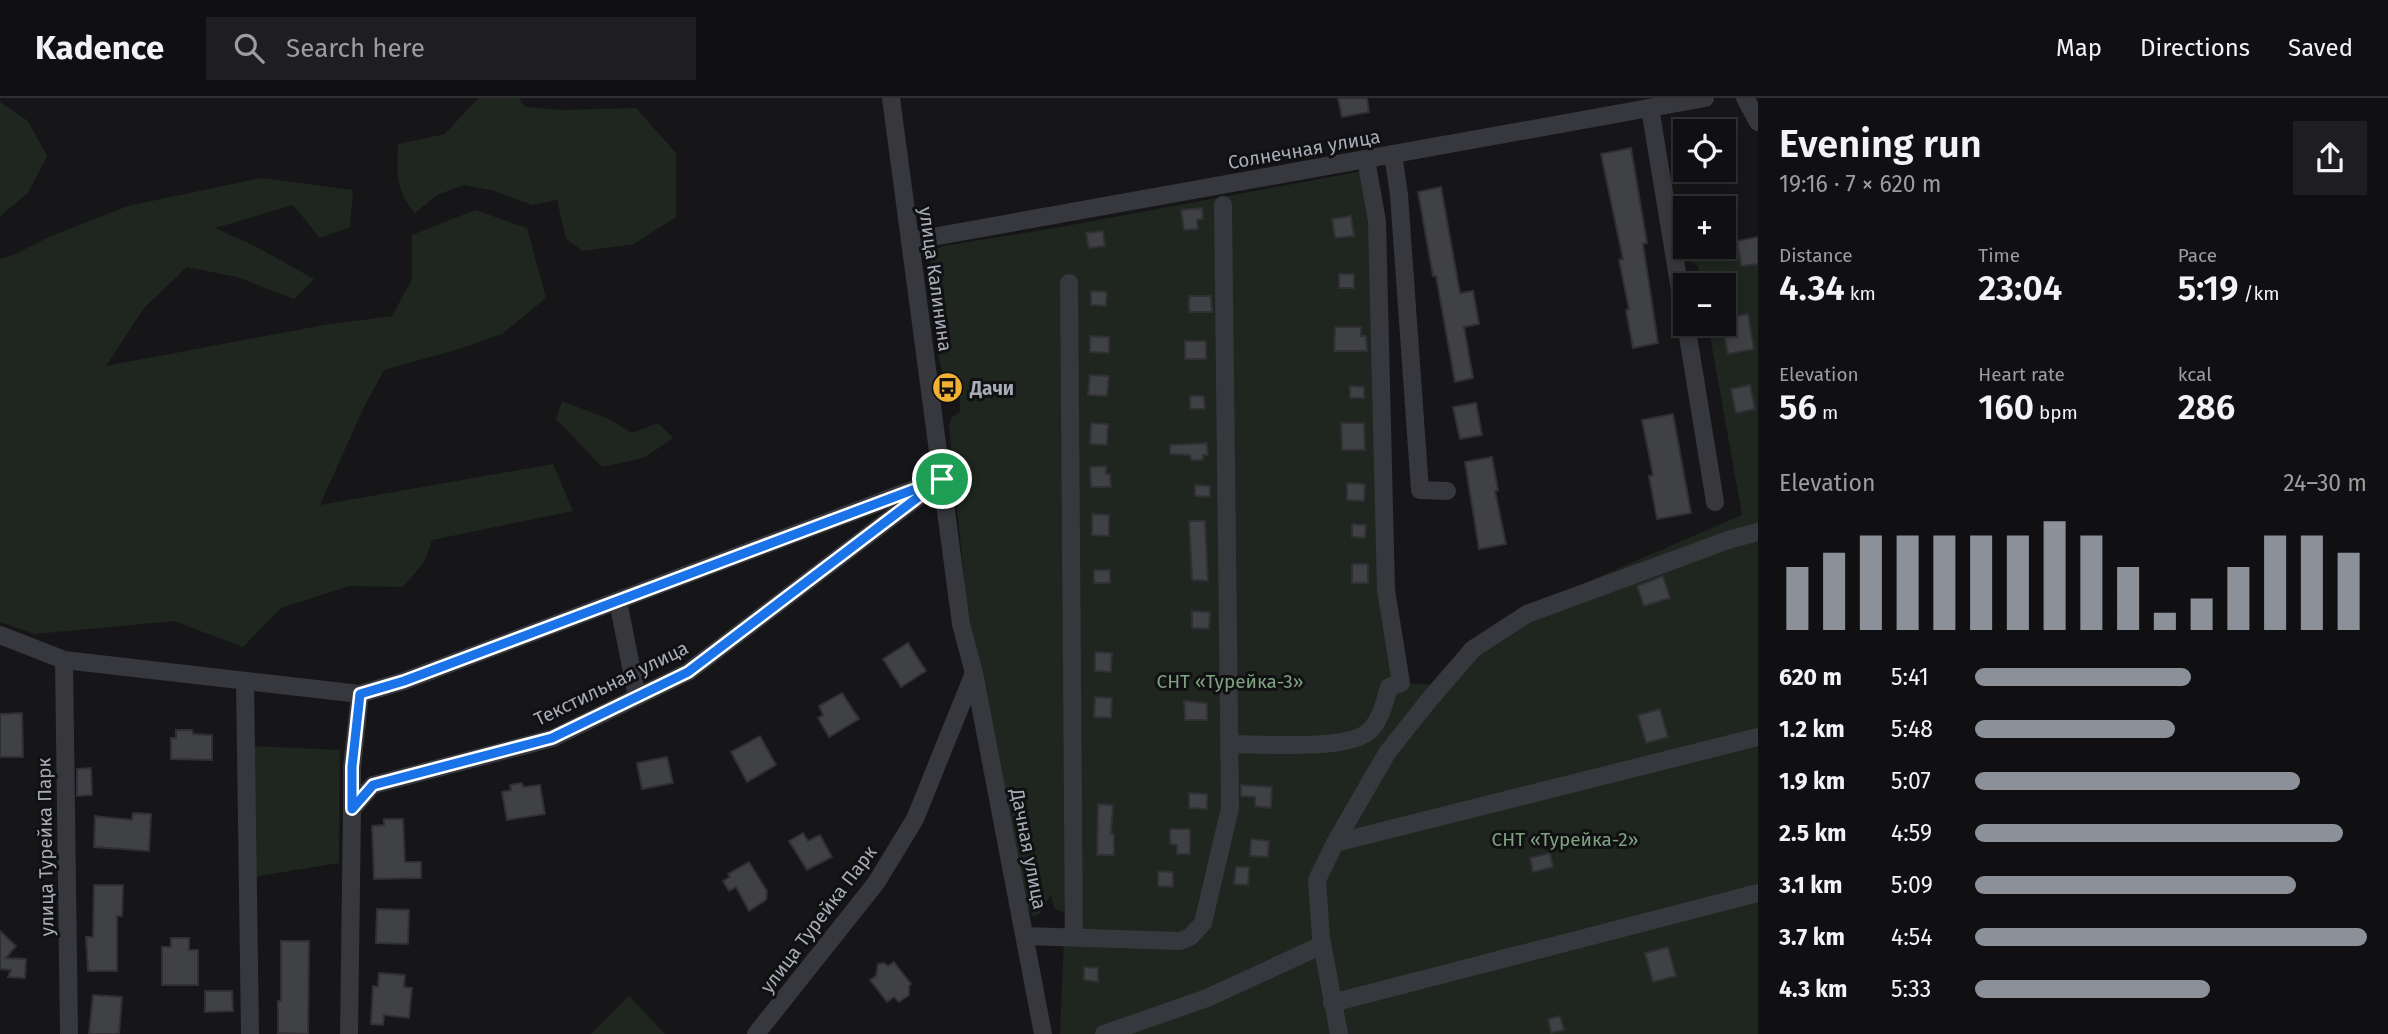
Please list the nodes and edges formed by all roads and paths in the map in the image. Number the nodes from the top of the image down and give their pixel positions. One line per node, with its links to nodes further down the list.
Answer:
1 (891, 98): 9 (street, улица Калинина)
2 (1705, 98): 4 (street, Солнечная улица)
3 (1745, 98): 5 (street)
4 (1650, 108): 6 (street, Солнечная улица); 10 (street)
5 (1758, 122)
6 (1393, 154): 7 (street, Солнечная улица); 14 (street)
7 (1366, 159): 9 (street, Солнечная улица); 25 (street)
8 (1223, 205): 25 (street)
9 (910, 241): 13 (street, улица Калинина)
10 (1678, 273)
11 (1069, 283): 30 (street)
12 (1688, 336): 15 (street)
13 (942, 479): 17 (street); 20 (street, улица Калинина); 23 (street, Текстильная улица)
14 (1447, 491)
15 (1715, 502)
16 (1758, 532): 27 (street)
17 (618, 601): 22 (street); 23 (street)
18 (0, 635): 19 (street)
19 (64, 660): 21 (street); 33 (street, улица Турейка Парк)
20 (974, 673): 29 (street, Дачная улица); 36 (street, улица Турейка Парк)
21 (245, 681): 22 (street); 34 (street)
22 (360, 694): 26 (street)
23 (637, 697): 26 (street, Текстильная улица)
24 (1758, 737): 27 (street)
25 (1230, 744): 30 (street)
26 (352, 809): 35 (street)
27 (1335, 843): 31 (street)
28 (1758, 892): 32 (street)
29 (1025, 936): 30 (street); 37 (street, Дачная улица)
30 (1074, 937)
31 (1322, 945): 32 (street); 38 (street)
32 (1332, 1003): 39 (street)
33 (69, 1034)
34 (250, 1034)
35 (349, 1034)
36 (757, 1034)
37 (1043, 1034)
38 (1104, 1034)
39 (1339, 1034)

